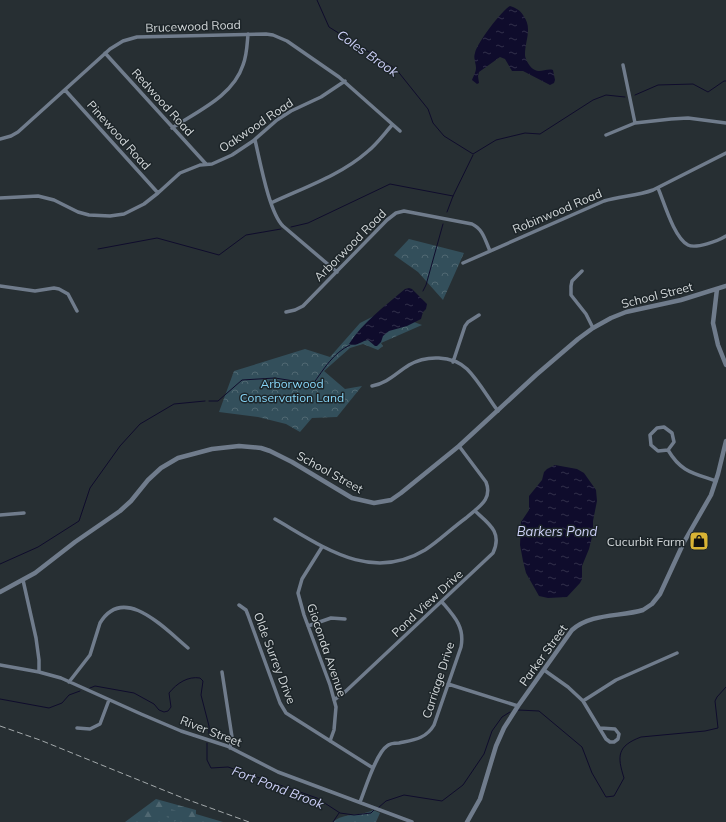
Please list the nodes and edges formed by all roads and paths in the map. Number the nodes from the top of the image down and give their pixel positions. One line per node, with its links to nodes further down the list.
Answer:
1 (248, 34): 2 (street, Brucewood Road); 4 (street, Brucewood Road); 9 (street)
2 (105, 53): 5 (street, Brucewood Road); 9 (street, Redwood Road)
3 (623, 65): 6 (street)
4 (344, 81): 8 (street, Brucewood Road); 13 (street, Oakwood Road)
5 (65, 90): 12 (street, Brucewood Road); 17 (street, Pinewood Road)
6 (635, 123): 7 (street); 11 (street)
7 (726, 123)
8 (392, 125): 10 (street, Brucewood Road); 19 (street)
9 (172, 128): 15 (street, Redwood Road)
10 (400, 131)
11 (606, 134)
12 (0, 139)
13 (255, 140): 15 (street, Oakwood Road); 19 (street)
14 (726, 153): 16 (street, Robinwood Road)
15 (206, 164): 17 (street, Oakwood Road)
16 (658, 188): 20 (street); 21 (street, Robinwood Road)
17 (158, 193): 18 (street, Oakwood Road)
18 (0, 198)
19 (272, 204): 24 (street)
20 (726, 236)
21 (490, 251): 22 (street, Robinwood Road); 24 (street, Arborwood Road)
22 (463, 262)
23 (582, 271): 31 (street)
24 (337, 272): 29 (street, Arborwood Road)
25 (0, 286): 28 (street)
26 (726, 286): 27 (street, School Street)
27 (717, 288): 31 (street, School Street); 33 (street)
28 (77, 311)
29 (286, 312)
30 (479, 315): 32 (street)
31 (593, 328): 35 (street, School Street)
32 (453, 362): 34 (street); 35 (street)
33 (726, 365)
34 (372, 386)
35 (498, 412): 37 (street, School Street)
36 (726, 441): 39 (street, Parker Street)
37 (459, 446): 40 (street); 45 (street, School Street)
38 (668, 450): 38 (street); 39 (street)
39 (716, 481): 54 (street, Parker Street)
40 (474, 510): 44 (street); 47 (street, Pond View Drive)
41 (24, 513): 42 (street)
42 (0, 515)
43 (275, 519): 44 (street)
44 (322, 546): 50 (street, Gioconda Avenue)
45 (23, 580): 46 (street, School Street); 55 (street)
46 (0, 592)
47 (442, 602): 58 (street, Carriage Drive); 60 (street, Pond View Drive)
48 (239, 605): 65 (street, Olde Surrey Drive)
49 (345, 619): 50 (street)
50 (308, 626): 60 (street, Gioconda Avenue)
51 (188, 648): 57 (street)
52 (677, 653): 61 (street)
53 (0, 665): 55 (street, River Street)
54 (544, 670): 61 (street); 62 (street, Parker Street)
55 (39, 672): 57 (street, River Street)
56 (222, 672): 66 (street)
57 (69, 682): 59 (street, River Street)
58 (448, 684): 62 (street); 67 (street, Carriage Drive)
59 (109, 700): 63 (street); 66 (street, River Street)
60 (334, 700): 65 (street, Gioconda Avenue)
61 (583, 701): 64 (street)
62 (518, 706): 70 (street, Parker Street)
63 (77, 728)
64 (600, 728): 64 (street)
65 (330, 741): 67 (street, Olde Surrey Drive)
66 (230, 748): 68 (street, River Street)
67 (373, 768): 68 (street, Carriage Drive)
68 (360, 802): 69 (street, River Street)
69 (412, 822)
70 (466, 822)

